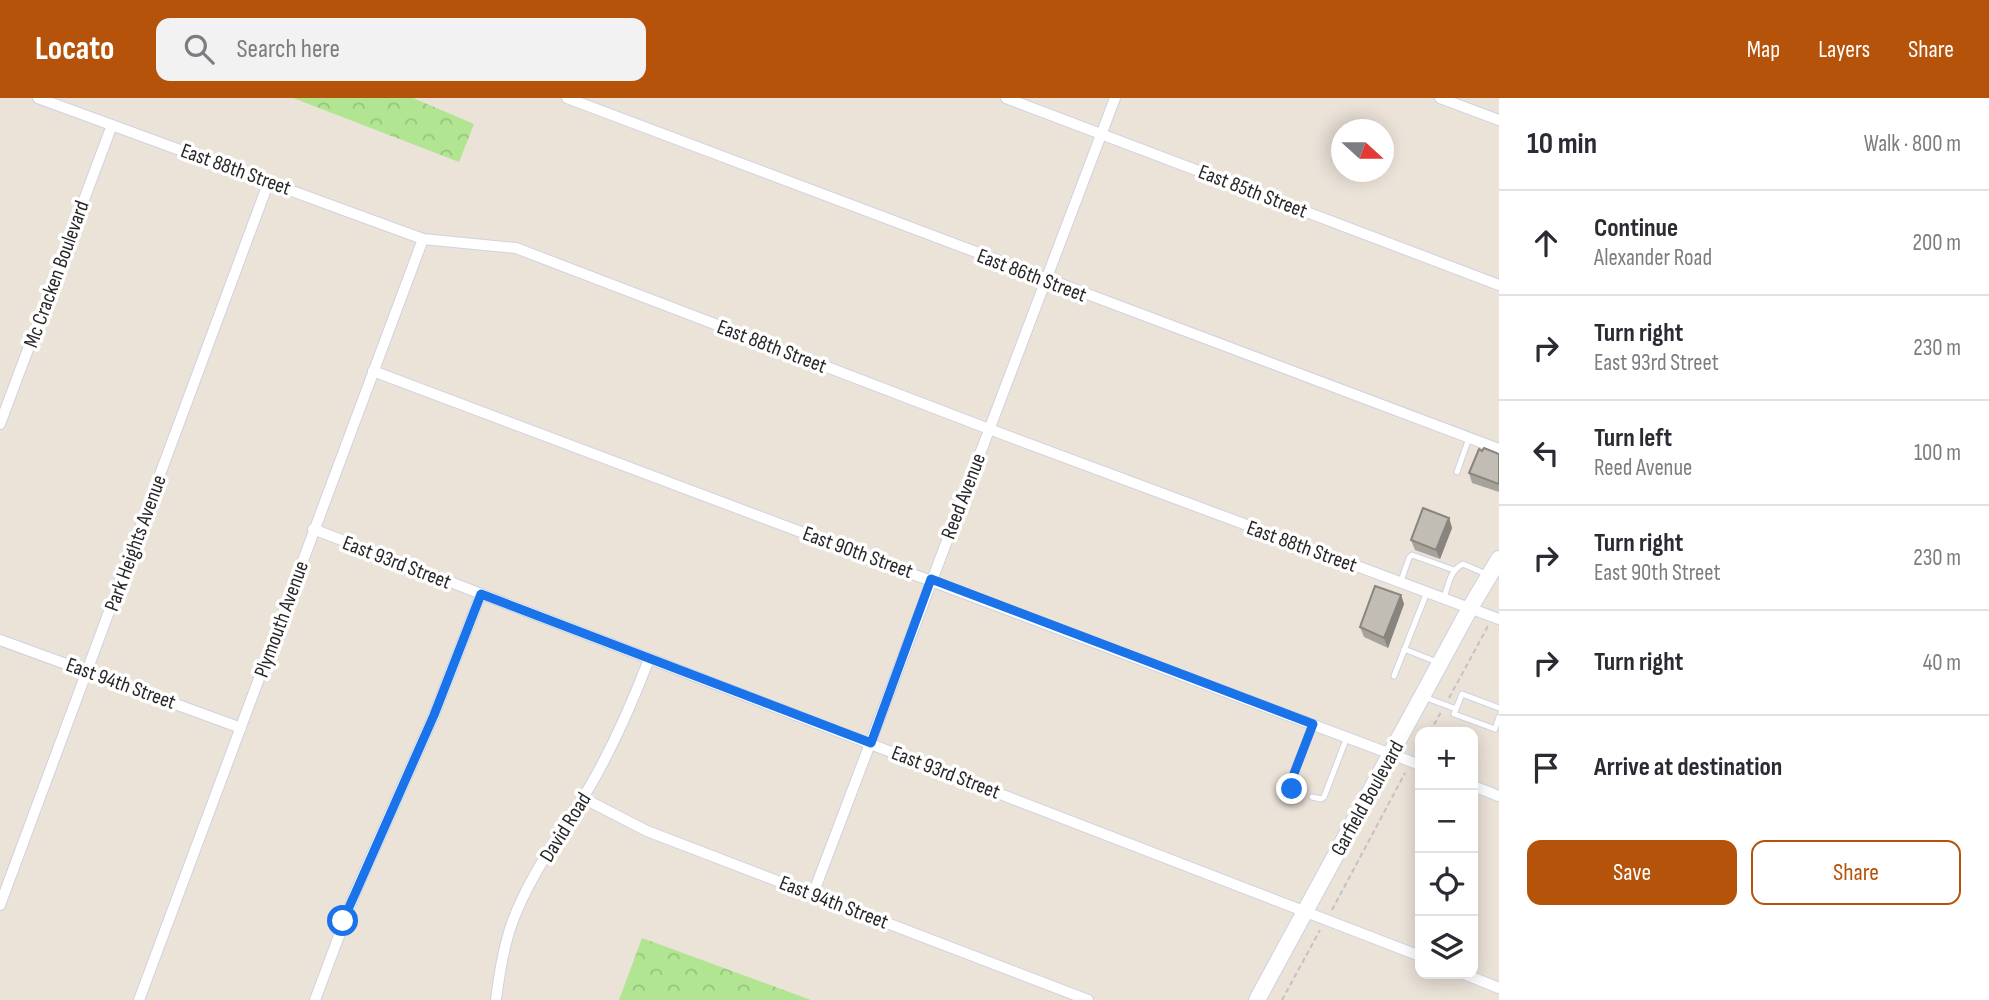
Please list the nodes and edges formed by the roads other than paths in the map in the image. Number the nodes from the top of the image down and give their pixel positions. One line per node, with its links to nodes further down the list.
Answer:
1 (38, 98): 7 (street, East 88th Street)
2 (567, 98): 11 (street, East 86th Street)
3 (1006, 98): 8 (street, East 85th Street)
4 (1115, 98): 8 (street, Reed Avenue)
5 (1440, 98): 6 (street)
6 (1499, 120)
7 (111, 125): 9 (street, East 88th Street); 14 (street, Mc Cracken Boulevard)
8 (1102, 134): 11 (street, Reed Avenue); 12 (street, East 85th Street)
9 (269, 181): 10 (street, East 88th Street); 34 (street, Park Heights Avenue)
10 (423, 239): 13 (street, Plymouth Avenue); 15 (street, East 88th Street)
11 (1046, 280): 15 (street, Reed Avenue); 16 (street, East 86th Street)
12 (1499, 285)
13 (373, 371): 19 (street, Plymouth Avenue); 23 (street, East 90th Street)
14 (0, 424)
15 (989, 429): 23 (street, Reed Avenue); 24 (street, East 88th Street)
16 (1469, 438): 17 (street, East 86th Street); 18 (lane)
17 (1499, 449)
18 (1457, 472)
19 (313, 529): 26 (street, East 93rd Street); 41 (street, Plymouth Avenue)
20 (1499, 559): 22 (street, Garfield Boulevard)
21 (1454, 570): 22 (lane); 24 (lane); 27 (lane)
22 (1489, 576): 28 (street, Garfield Boulevard)
23 (931, 579): 40 (street, East 90th Street); 43 (street, Reed Avenue)
24 (1401, 582): 25 (street, East 88th Street)
25 (1427, 592): 27 (street, East 88th Street); 31 (lane)
26 (481, 594): 32 (street, East 93rd Street); 58 (street)
27 (1444, 598): 28 (street, East 88th Street)
28 (1470, 608): 29 (street, East 88th Street); 33 (street, Garfield Boulevard)
29 (1499, 619)
30 (0, 640): 34 (street, East 94th Street)
31 (1404, 649): 33 (lane); 35 (lane)
32 (649, 659): 43 (street, East 93rd Street); 50 (street, David Road)
33 (1441, 663): 36 (street, Garfield Boulevard)
34 (88, 671): 41 (street, East 94th Street); 52 (street, Park Heights Avenue)
35 (1394, 676)
36 (1423, 696): 38 (lane); 44 (street, Garfield Boulevard)
37 (1499, 708): 38 (lane)
38 (1456, 709): 39 (lane)
39 (1499, 717)
40 (1313, 724): 42 (street, East 90th Street); 47 (lane)
41 (241, 728): 57 (street, Plymouth Avenue)
42 (1347, 737): 44 (street, East 90th Street); 49 (lane)
43 (871, 743): 51 (street, Reed Avenue); 53 (street, East 93rd Street)
44 (1392, 754): 45 (street, East 90th Street); 53 (street, Garfield Boulevard)
45 (1415, 763)
46 (1478, 788): 48 (street)
47 (1298, 792)
48 (1499, 796)
49 (1312, 797)
50 (583, 798): 51 (street, East 94th Street); 59 (street, David Road)
51 (813, 894): 60 (street, East 94th Street)
52 (0, 905)
53 (1305, 910): 54 (street, East 93rd Street); 61 (street, Garfield Boulevard)
54 (1415, 954)
55 (1476, 979): 56 (street)
56 (1499, 988)
57 (139, 1000)
58 (315, 1000)
59 (496, 1000)
60 (1088, 1000)
61 (1256, 1000)

